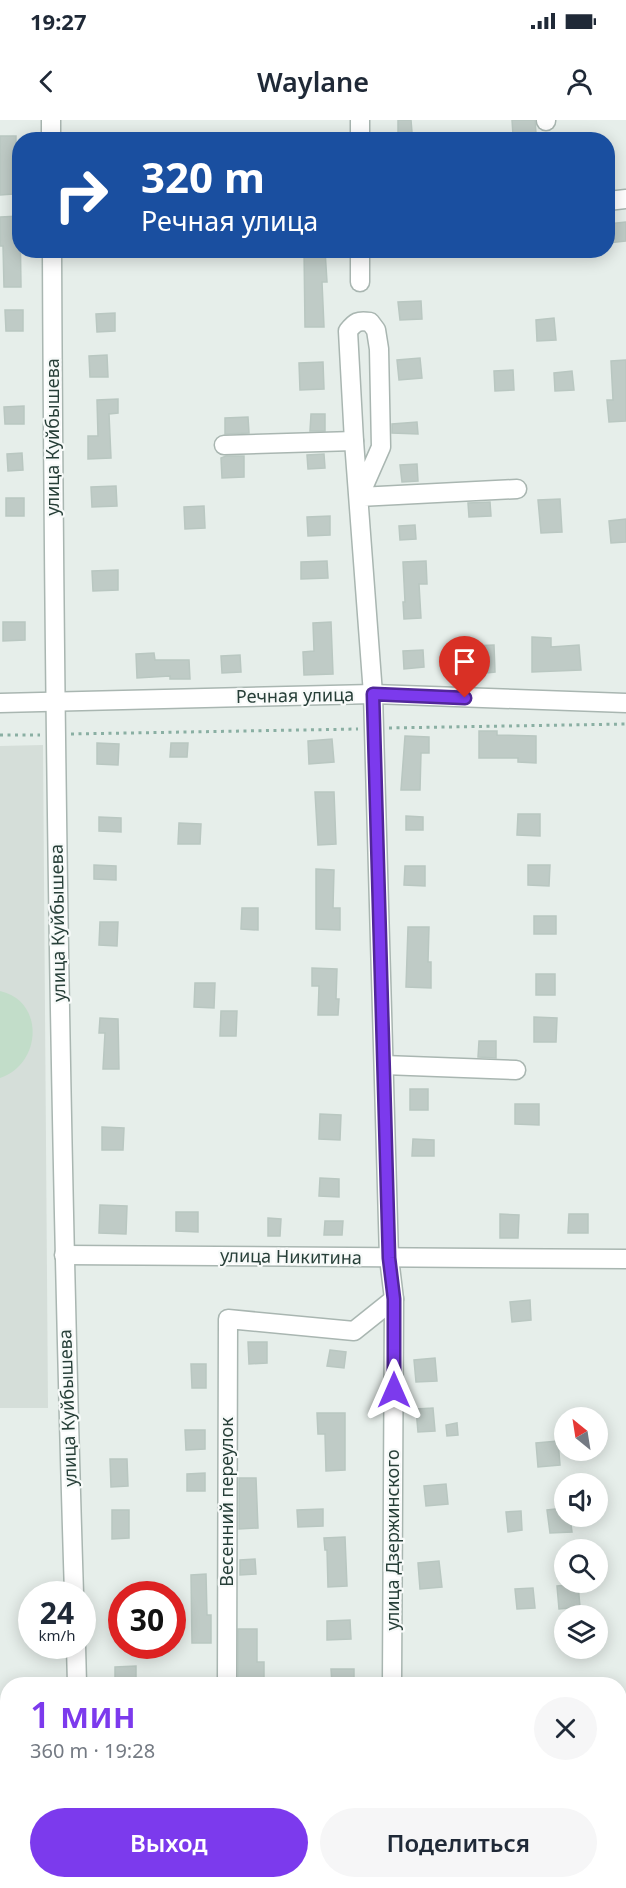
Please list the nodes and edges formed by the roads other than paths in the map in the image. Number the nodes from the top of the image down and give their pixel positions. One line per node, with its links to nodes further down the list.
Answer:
1 (52, 258): 9 (street, улица Куйбышева)
2 (360, 258): 3 (street)
3 (360, 282)
4 (354, 441): 5 (street); 7 (street, улица Дзержинского); 7 (street, улица Дзержинского)
5 (224, 445)
6 (517, 489): 7 (street)
7 (359, 497): 8 (street, улица Дзержинского)
8 (373, 694): 9 (street, Речная улица); 11 (street, Речная улица); 12 (street, улица Дзержинского)
9 (54, 702): 10 (street, Речная улица); 14 (street, улица Куйбышева)
10 (0, 703)
11 (626, 703)
12 (384, 1065): 13 (street); 15 (street, улица Дзержинского)
13 (516, 1070)
14 (64, 1255): 15 (street, улица Никитина); 18 (street, улица Куйбышева)
15 (389, 1258): 16 (street, улица Никитина); 17 (street, улица Дзержинского)
16 (626, 1259)
17 (394, 1299): 21 (street, Весенний переулок); 22 (street, улица Дзержинского)
18 (74, 1581)
19 (76, 1659): 20 (street)
20 (77, 1677)
21 (227, 1677)
22 (392, 1677)

